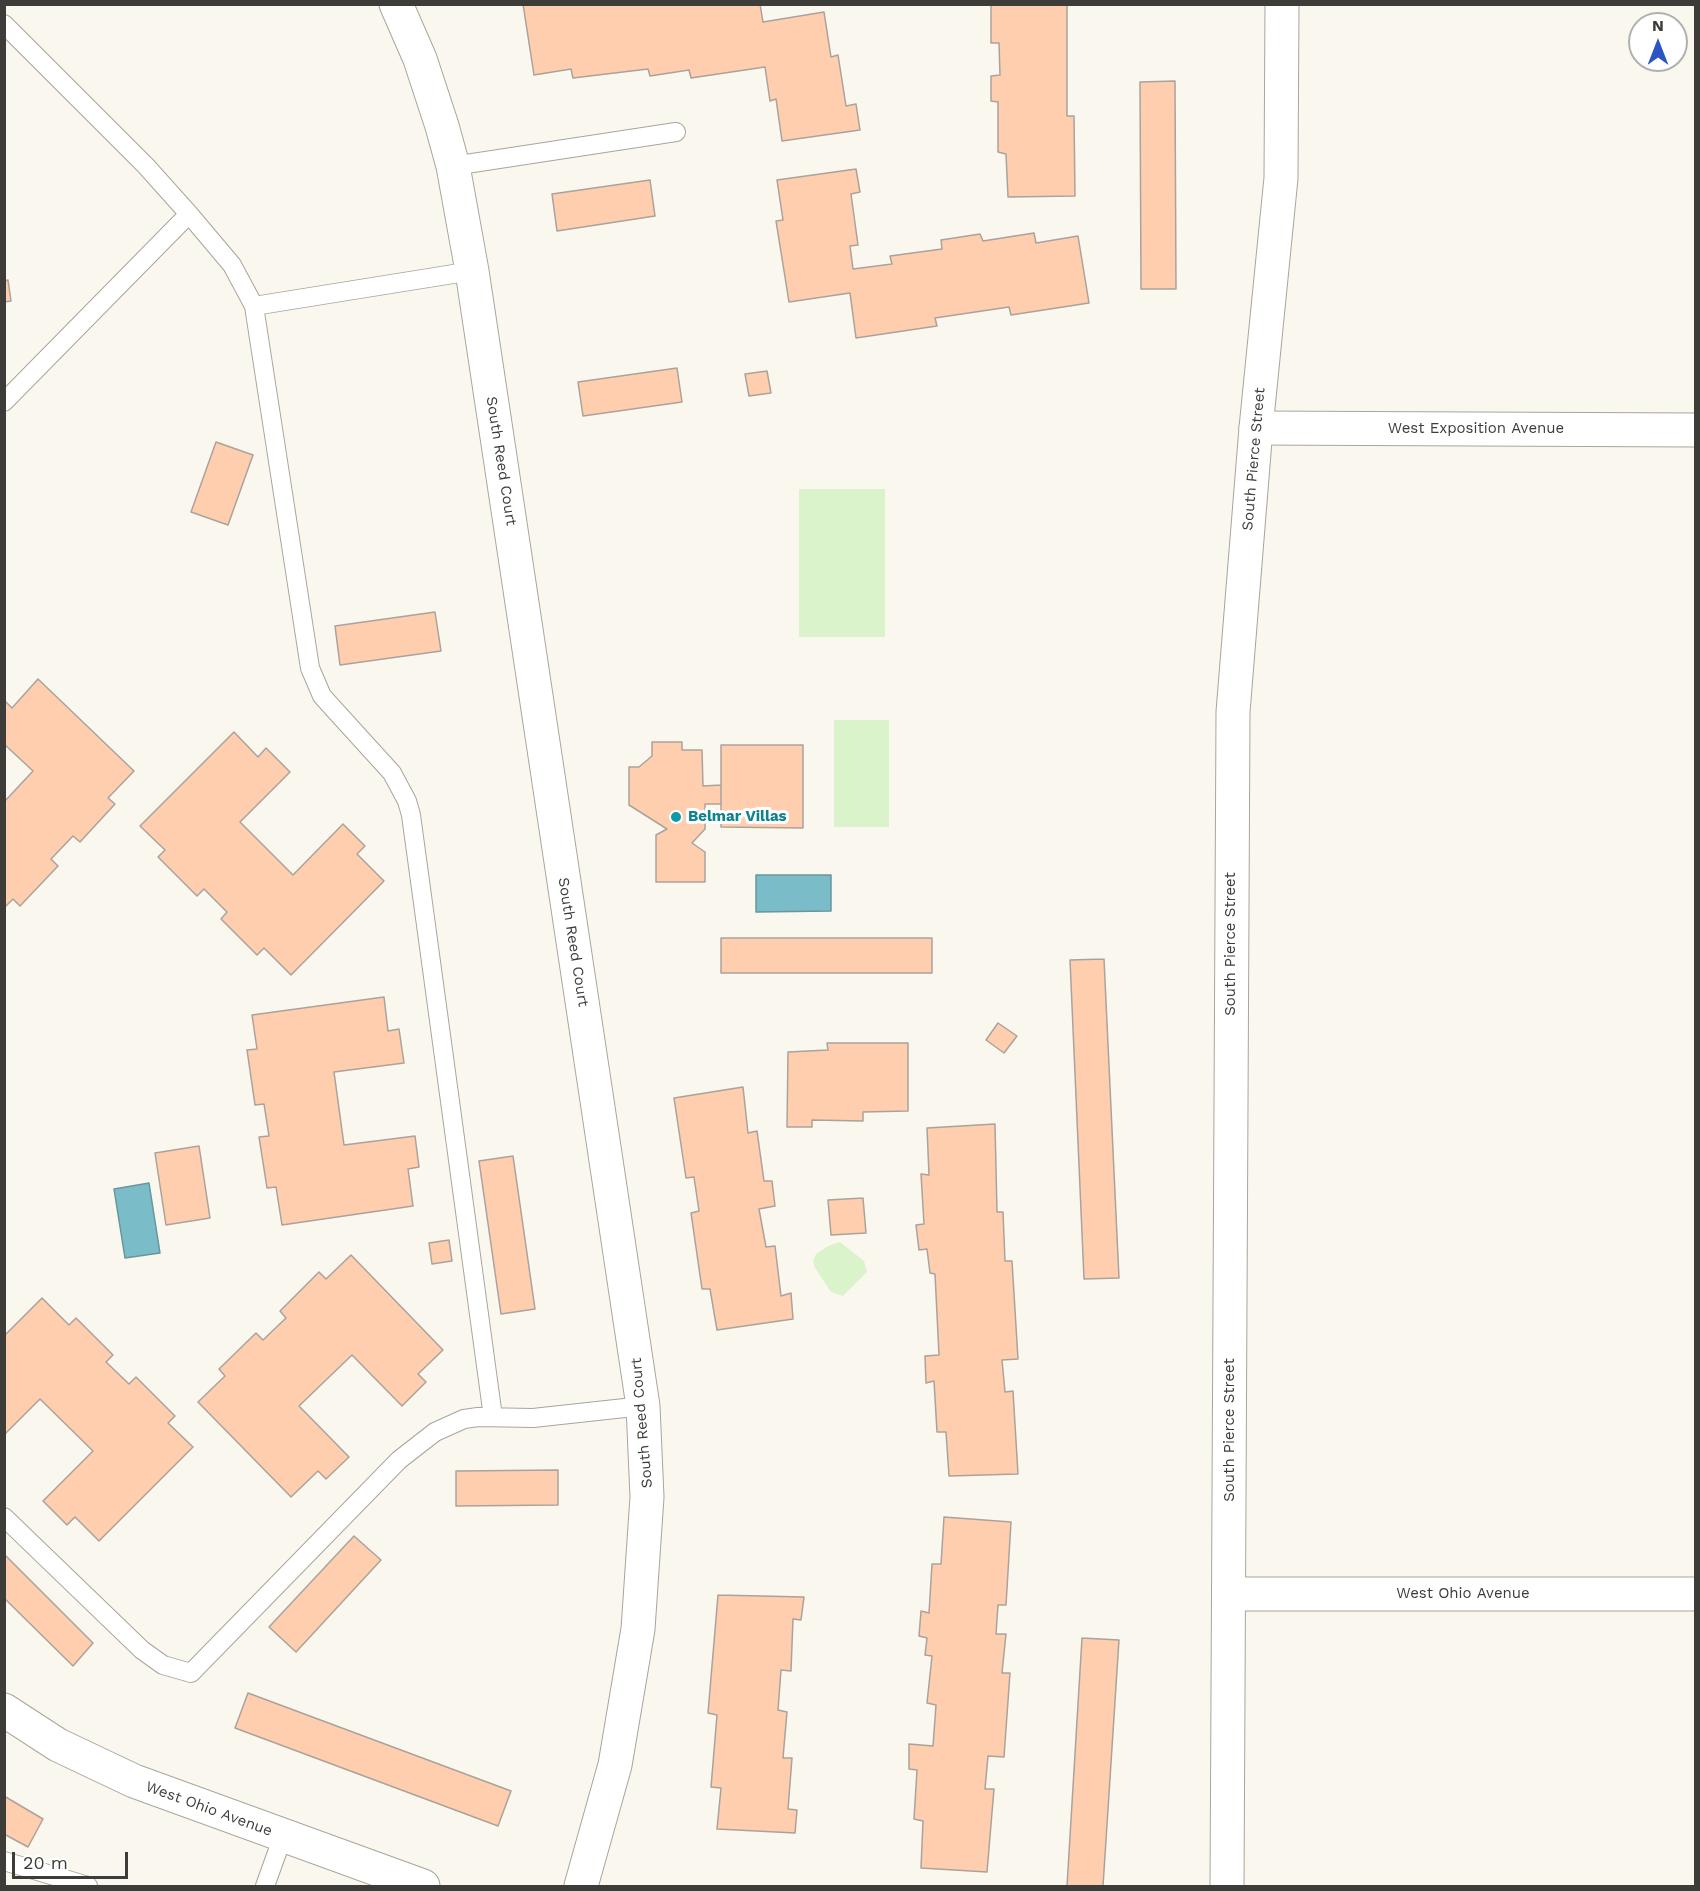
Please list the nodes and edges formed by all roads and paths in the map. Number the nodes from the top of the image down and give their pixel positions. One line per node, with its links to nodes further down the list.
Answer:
1 (396, 4): 5 (street, South Reed Court)
2 (1282, 4): 10 (street, South Pierce Street)
3 (4, 24): 6 (lane)
4 (676, 132): 5 (lane)
5 (453, 166): 7 (street, South Reed Court)
6 (189, 214): 8 (lane); 9 (lane)
7 (472, 271): 8 (lane); 12 (street, South Reed Court)
8 (254, 306): 13 (lane)
9 (4, 402)
10 (1256, 428): 11 (street, West Exposition Avenue); 15 (street, South Pierce Street)
11 (1695, 430)
12 (642, 1406): 13 (lane); 23 (street, South Reed Court)
13 (493, 1417): 14 (lane)
14 (4, 1517)
15 (1230, 1594): 16 (street, West Ohio Avenue); 24 (street, South Pierce Street)
16 (1695, 1594)
17 (4, 1710): 18 (street, West Ohio Avenue)
18 (283, 1836): 21 (lane); 22 (street, West Ohio Avenue)
19 (4, 1862): 20 (lane)
20 (87, 1887)
21 (265, 1887)
22 (423, 1887)
23 (581, 1887)
24 (1227, 1887)

